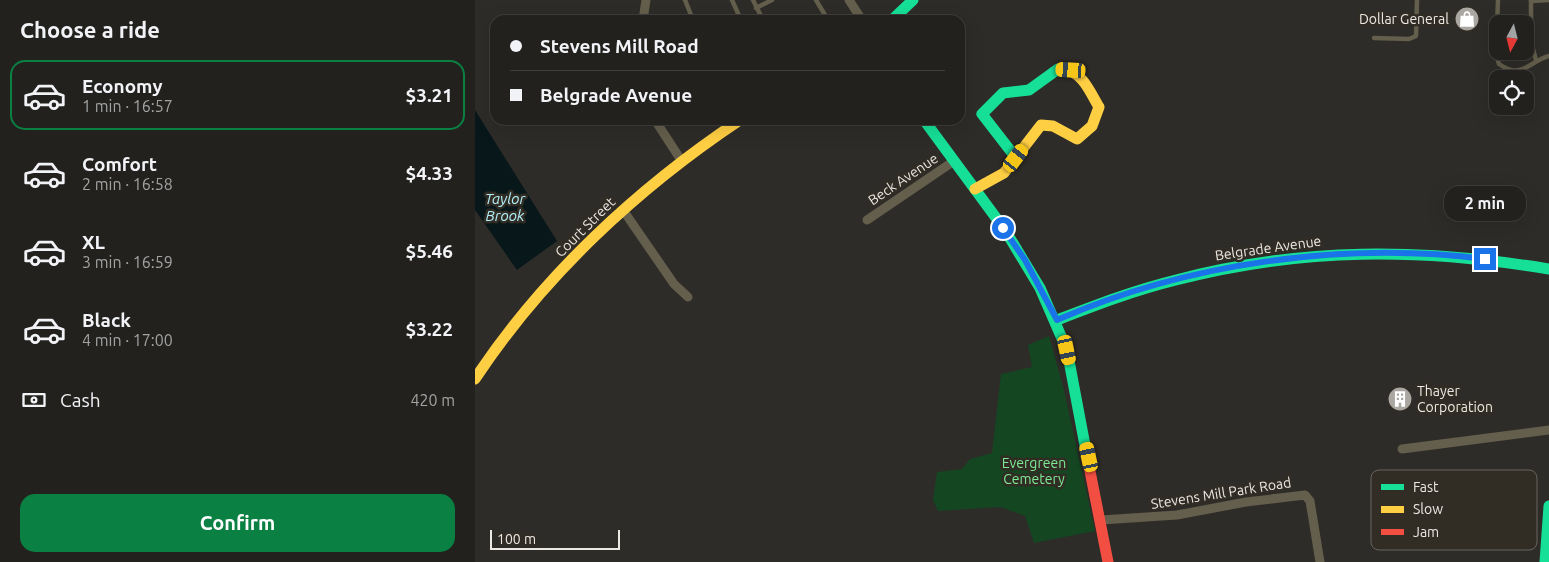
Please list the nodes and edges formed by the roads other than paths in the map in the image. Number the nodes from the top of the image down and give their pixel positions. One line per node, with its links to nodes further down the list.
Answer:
1 (645, 0): 14 (street)
2 (685, 0): 15 (lane)
3 (732, 0): 16 (lane)
4 (753, 0): 13 (lane)
5 (772, 0): 13 (lane)
6 (816, 0): 18 (lane)
7 (849, 0): 19 (street)
8 (913, 0): 20 (street)
9 (1417, 0): 21 (lane)
10 (1498, 0): 23 (lane)
11 (1531, 0): 12 (lane); 23 (lane)
12 (1549, 0)
13 (756, 8): 17 (lane)
14 (644, 15)
15 (691, 15)
16 (739, 15)
17 (760, 15)
18 (825, 15)
19 (859, 15)
20 (897, 15)
21 (1374, 38)
22 (1549, 56): 23 (lane)
23 (1536, 60)
24 (658, 125): 28 (street)
25 (732, 125): 28 (street, Court Street)
26 (929, 125): 29 (street)
27 (1016, 158): 27 (street); 30 (street)
28 (681, 160): 31 (street, Court Street)
29 (954, 161): 30 (street); 32 (street, Beck Avenue)
30 (975, 190): 35 (street)
31 (623, 210): 34 (street); 36 (street, Court Street)
32 (867, 220)
33 (1549, 269): 35 (street, Belgrade Avenue)
34 (688, 297)
35 (1057, 320): 40 (street)
36 (475, 379)
37 (1549, 430): 38 (street)
38 (1402, 449)
39 (1549, 506): 43 (street)
40 (1101, 520): 41 (street); 42 (street, Stevens Mill Park Road)
41 (1108, 562)
42 (1320, 562)
43 (1545, 562)

